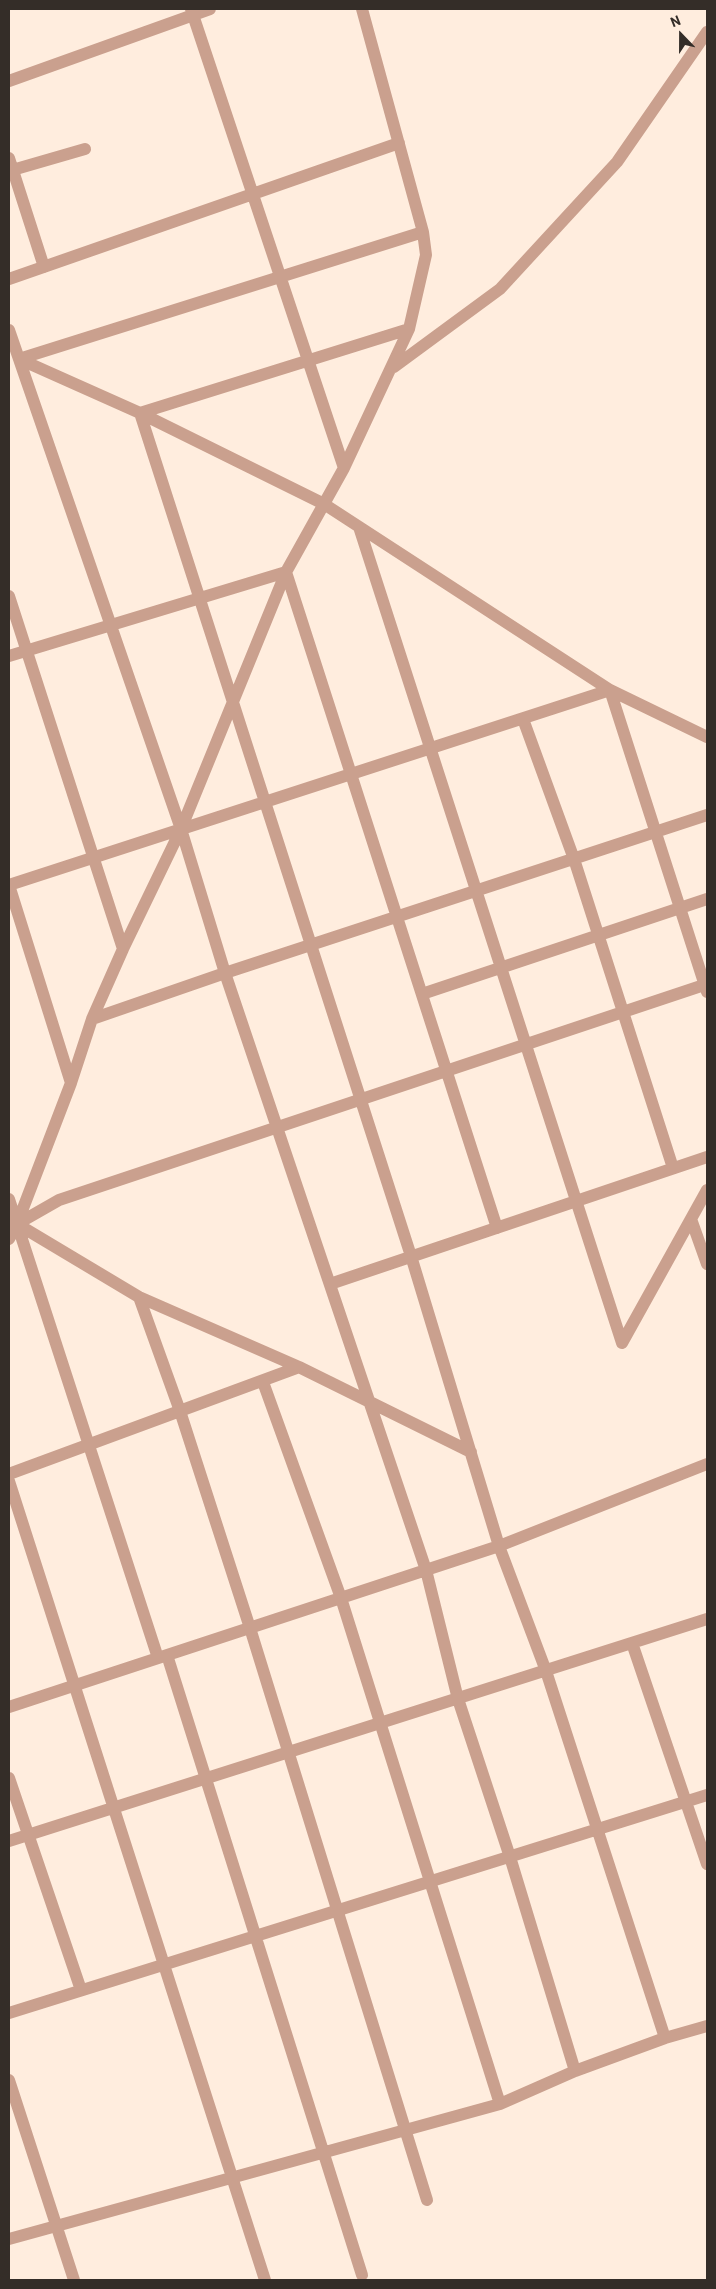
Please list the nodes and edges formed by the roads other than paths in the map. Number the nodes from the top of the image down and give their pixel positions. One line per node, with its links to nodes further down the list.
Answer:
1 (210, 9): 3 (street)
2 (362, 9): 6 (street)
3 (192, 12): 5 (street); 9 (street)
4 (707, 32): 18 (street)
5 (9, 81)
6 (399, 143): 9 (street); 10 (street)
7 (85, 149): 8 (street)
8 (10, 166): 11 (street)
9 (253, 194): 11 (street); 12 (street)
10 (423, 232): 12 (street); 15 (street)
11 (44, 267): 13 (street)
12 (280, 277): 16 (street); 17 (street)
13 (9, 279)
14 (9, 330): 16 (street)
15 (409, 330): 17 (street); 18 (street)
16 (19, 359): 19 (street); 26 (street)
17 (308, 360): 19 (street); 20 (street)
18 (392, 368): 20 (street)
19 (140, 413): 21 (street); 25 (street)
20 (344, 468): 21 (street)
21 (324, 504): 22 (street); 23 (street)
22 (359, 527): 29 (street); 33 (street)
23 (286, 572): 25 (street); 30 (street); 34 (street)
24 (9, 596): 27 (street)
25 (199, 598): 26 (street); 30 (street)
26 (111, 625): 27 (street); 37 (street)
27 (26, 651): 28 (street); 39 (street)
28 (9, 656)
29 (610, 690): 31 (street); 32 (street); 38 (street)
30 (233, 702): 35 (street); 37 (street)
31 (523, 718): 33 (street); 40 (street)
32 (707, 737)
33 (430, 748): 34 (street); 42 (street)
34 (351, 774): 35 (street); 45 (street)
35 (265, 802): 37 (street); 47 (street)
36 (707, 816): 38 (street)
37 (181, 829): 39 (street); 48 (street); 50 (street)
38 (656, 832): 40 (street); 44 (street)
39 (93, 858): 41 (street); 48 (street)
40 (574, 859): 42 (street); 46 (street)
41 (9, 885): 57 (street)
42 (476, 891): 45 (street); 49 (street)
43 (707, 899): 44 (street)
44 (680, 908): 46 (street); 51 (street)
45 (397, 917): 47 (street); 52 (street)
46 (598, 935): 49 (street); 53 (street)
47 (311, 945): 50 (street); 58 (street)
48 (123, 949): 54 (street)
49 (501, 968): 52 (street); 55 (street)
50 (225, 973): 54 (street); 59 (street)
51 (707, 987): 53 (street)
52 (422, 994): 56 (street)
53 (623, 1012): 55 (street); 61 (street)
54 (92, 1019): 57 (street)
55 (526, 1044): 56 (street); 64 (street)
56 (446, 1071): 58 (street); 67 (street)
57 (71, 1083): 66 (street)
58 (361, 1099): 59 (street); 69 (street)
59 (277, 1128): 66 (street); 71 (street)
60 (707, 1157): 61 (street)
61 (673, 1168): 64 (street)
62 (707, 1190): 65 (street)
63 (9, 1199): 66 (street)
64 (576, 1201): 65 (street); 67 (street)
65 (691, 1219): 70 (street)
66 (13, 1222): 68 (street); 72 (street); 77 (street)
67 (497, 1228): 69 (street)
68 (9, 1239)
69 (411, 1256): 71 (street); 78 (street)
70 (707, 1264)
71 (330, 1284): 75 (street)
72 (139, 1297): 73 (street); 76 (street)
73 (300, 1367): 74 (street); 75 (street)
74 (263, 1382): 76 (street); 84 (street)
75 (369, 1401): 78 (street); 83 (street)
76 (180, 1411): 77 (street); 86 (street)
77 (88, 1445): 80 (street); 88 (street)
78 (471, 1452): 82 (street)
79 (707, 1464): 82 (street)
80 (9, 1474)
81 (9, 1481): 90 (street)
82 (500, 1546): 83 (street); 89 (street)
83 (426, 1570): 84 (street); 91 (street)
84 (341, 1598): 86 (street); 93 (street)
85 (707, 1619): 87 (street)
86 (250, 1628): 88 (street); 94 (street)
87 (632, 1643): 89 (street); 98 (street)
88 (162, 1657): 90 (street); 96 (street)
89 (546, 1671): 91 (street); 100 (street)
90 (75, 1686): 92 (street); 99 (street)
91 (458, 1699): 93 (street); 103 (street)
92 (9, 1707)
93 (380, 1723): 94 (street); 105 (street)
94 (288, 1752): 96 (street); 106 (street)
95 (9, 1778): 101 (street)
96 (206, 1779): 99 (street); 107 (street)
97 (707, 1795): 98 (street)
98 (687, 1801): 100 (street); 104 (street)
99 (114, 1808): 101 (street); 108 (street)
100 (596, 1828): 103 (street); 112 (street)
101 (27, 1836): 102 (street); 109 (street)
102 (9, 1841)
103 (510, 1857): 105 (street); 113 (street)
104 (707, 1864)
105 (430, 1882): 106 (street); 115 (street)
106 (337, 1911): 107 (street); 116 (street)
107 (255, 1936): 108 (street); 117 (street)
108 (164, 1964): 109 (street); 118 (street)
109 (81, 1990): 110 (street)
110 (9, 2012)
111 (707, 2026): 112 (street)
112 (665, 2038): 113 (street)
113 (575, 2071): 115 (street)
114 (9, 2080): 120 (street)
115 (500, 2104): 116 (street)
116 (405, 2130): 117 (street); 119 (street)
117 (323, 2153): 118 (street); 122 (street)
118 (232, 2178): 120 (street); 124 (street)
119 (427, 2200)
120 (57, 2226): 121 (street); 123 (street)
121 (9, 2239)
122 (362, 2275)
123 (74, 2280)
124 (265, 2280)

